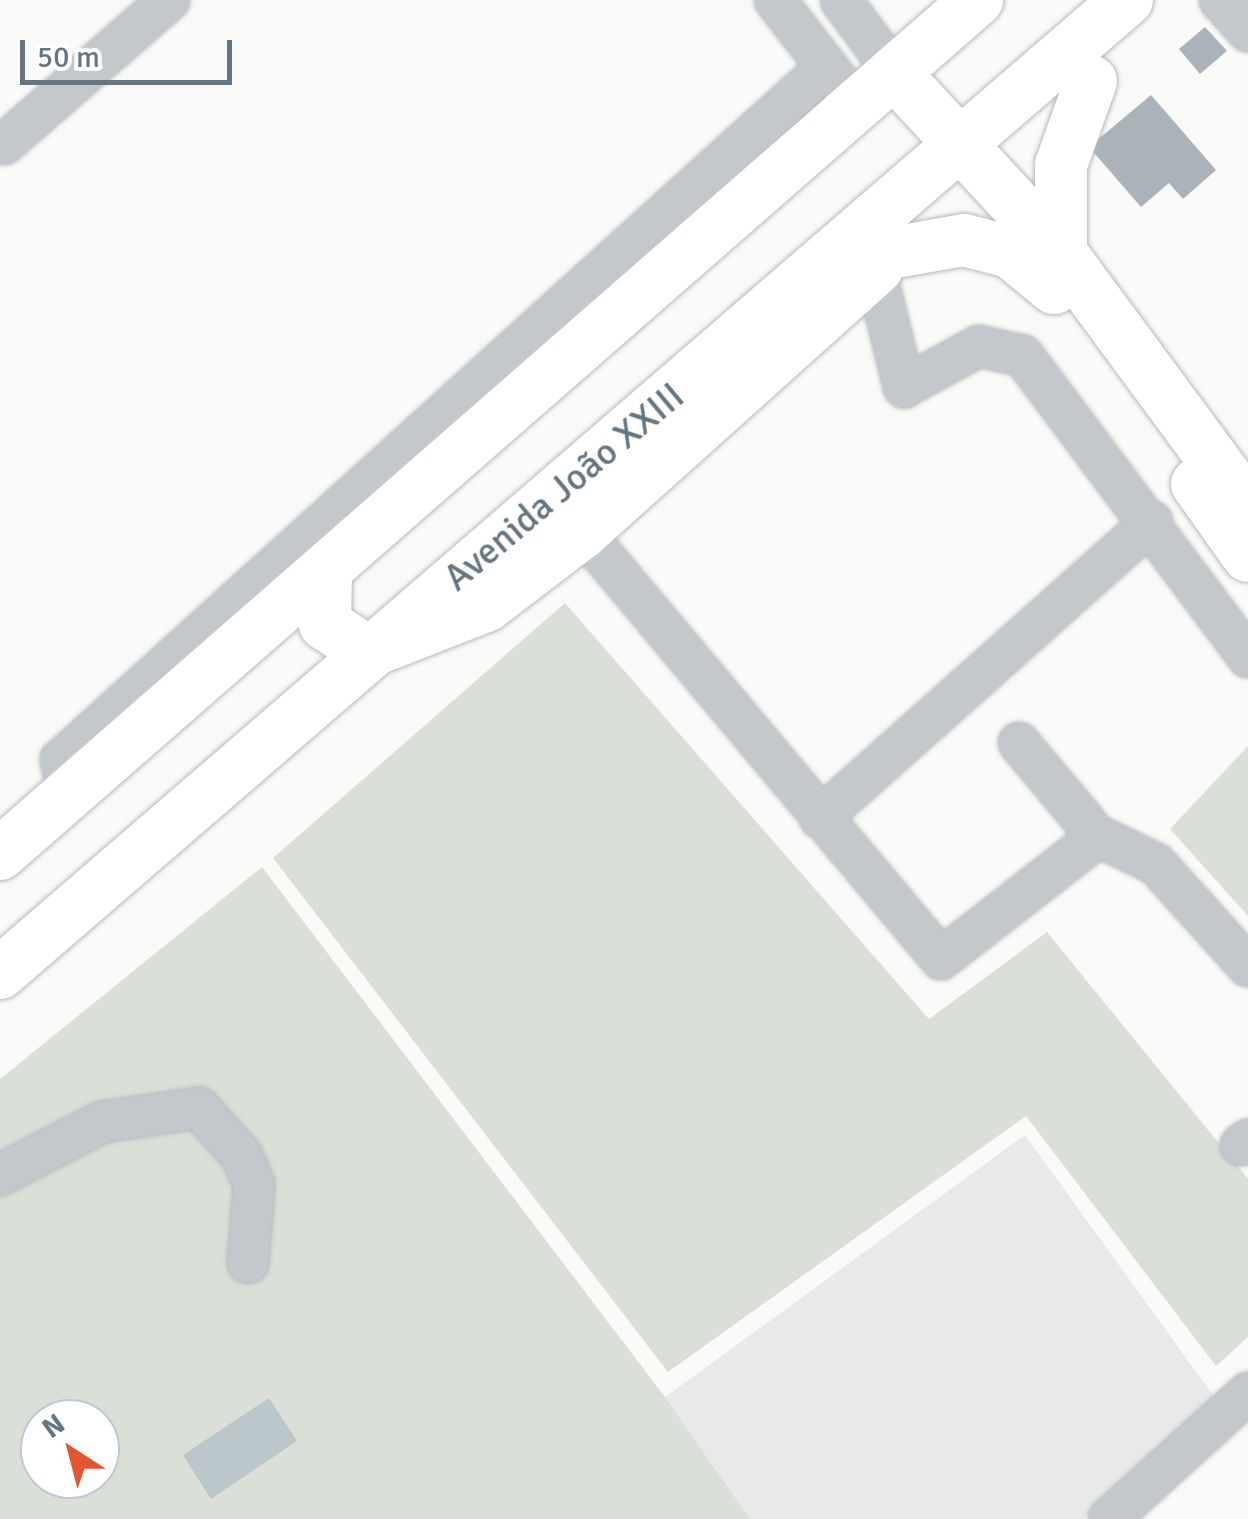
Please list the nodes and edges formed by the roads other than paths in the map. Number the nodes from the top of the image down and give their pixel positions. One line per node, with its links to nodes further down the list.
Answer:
1 (169, 0): 12 (street)
2 (776, 0): 9 (street)
3 (841, 0): 11 (street)
4 (977, 0): 11 (main road)
5 (1127, 0): 13 (main road, Avenida João XXIII)
6 (1136, 0): 10 (main road)
7 (1220, 0): 8 (street)
8 (1248, 31)
9 (827, 67): 11 (street); 16 (street)
10 (1091, 81): 13 (main road); 15 (main road)
11 (878, 91): 13 (main road); 17 (main road)
12 (4, 144)
13 (972, 166): 14 (main road); 15 (main road); 24 (main road, Avenida João XXIII)
14 (886, 260): 15 (main road); 19 (street); 20 (main road)
15 (1050, 262): 18 (main road); 21 (main road)
16 (548, 310): 17 (street); 22 (street)
17 (553, 375): 22 (main road)
18 (1248, 507)
19 (1152, 522): 25 (street); 28 (street)
20 (582, 532): 24 (main road); 28 (street)
21 (1248, 556)
22 (303, 576): 23 (main road); 24 (main road)
23 (234, 629): 26 (main road); 30 (main road)
24 (368, 652): 26 (main road, Avenida João XXIII)
25 (1248, 657)
26 (290, 716): 32 (main road, Avenida João XXIII)
27 (1019, 743): 29 (street)
28 (820, 818): 29 (street)
29 (1092, 833): 31 (street)
30 (0, 854)
31 (1248, 966)
32 (0, 973)
33 (0, 1175): 34 (street)
34 (248, 1263)
35 (1248, 1393): 36 (street)
36 (1109, 1519)

